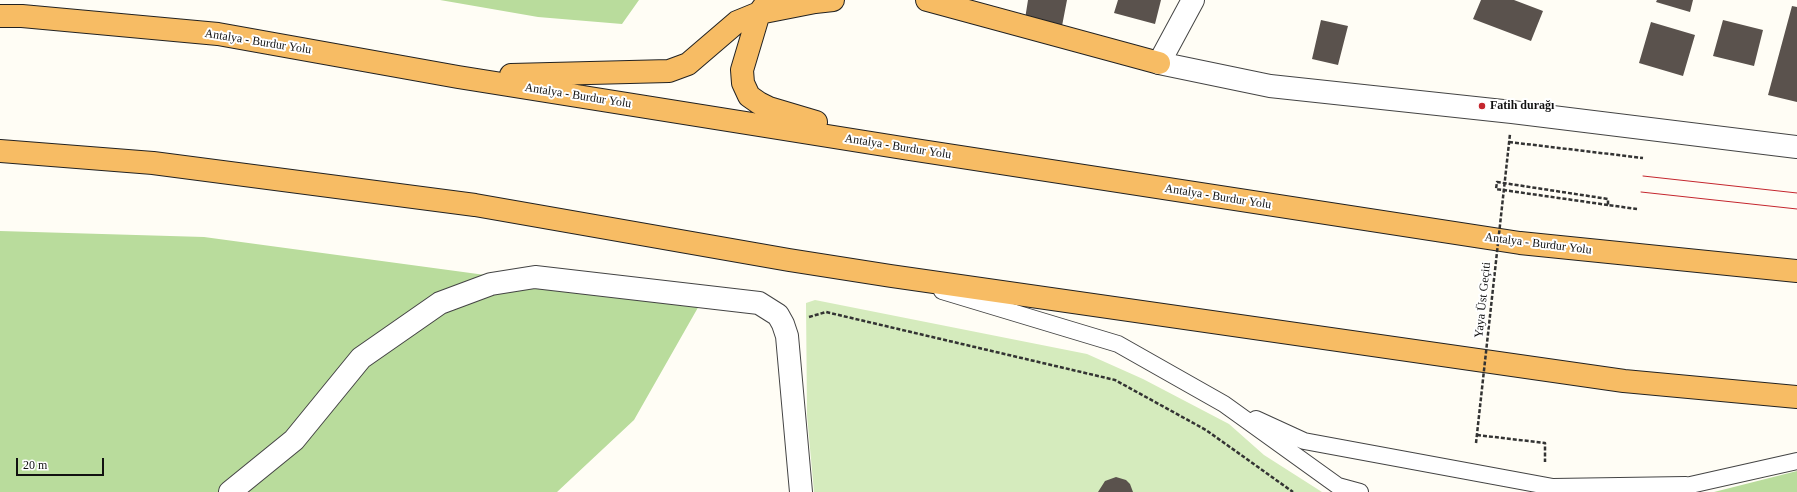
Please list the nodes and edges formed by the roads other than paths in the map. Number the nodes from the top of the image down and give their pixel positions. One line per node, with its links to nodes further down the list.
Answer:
1 (833, 0): 4 (highway)
2 (927, 0): 6 (highway)
3 (1193, 0): 6 (street)
4 (764, 6): 7 (highway); 9 (highway)
5 (0, 16): 7 (highway, Antalya - Burdur Yolu)
6 (1160, 63): 8 (street)
7 (458, 77): 9 (highway, Antalya - Burdur Yolu)
8 (1797, 148)
9 (909, 149): 11 (highway, Antalya - Burdur Yolu)
10 (0, 151): 12 (highway)
11 (1797, 271)
12 (891, 276): 13 (highway); 14 (lane)
13 (1797, 397)
14 (1224, 404): 16 (lane); 19 (lane)
15 (1797, 461): 16 (lane)
16 (1686, 485): 20 (lane)
17 (230, 492): 18 (street)
18 (801, 492)
19 (1360, 492)
20 (1666, 492)

